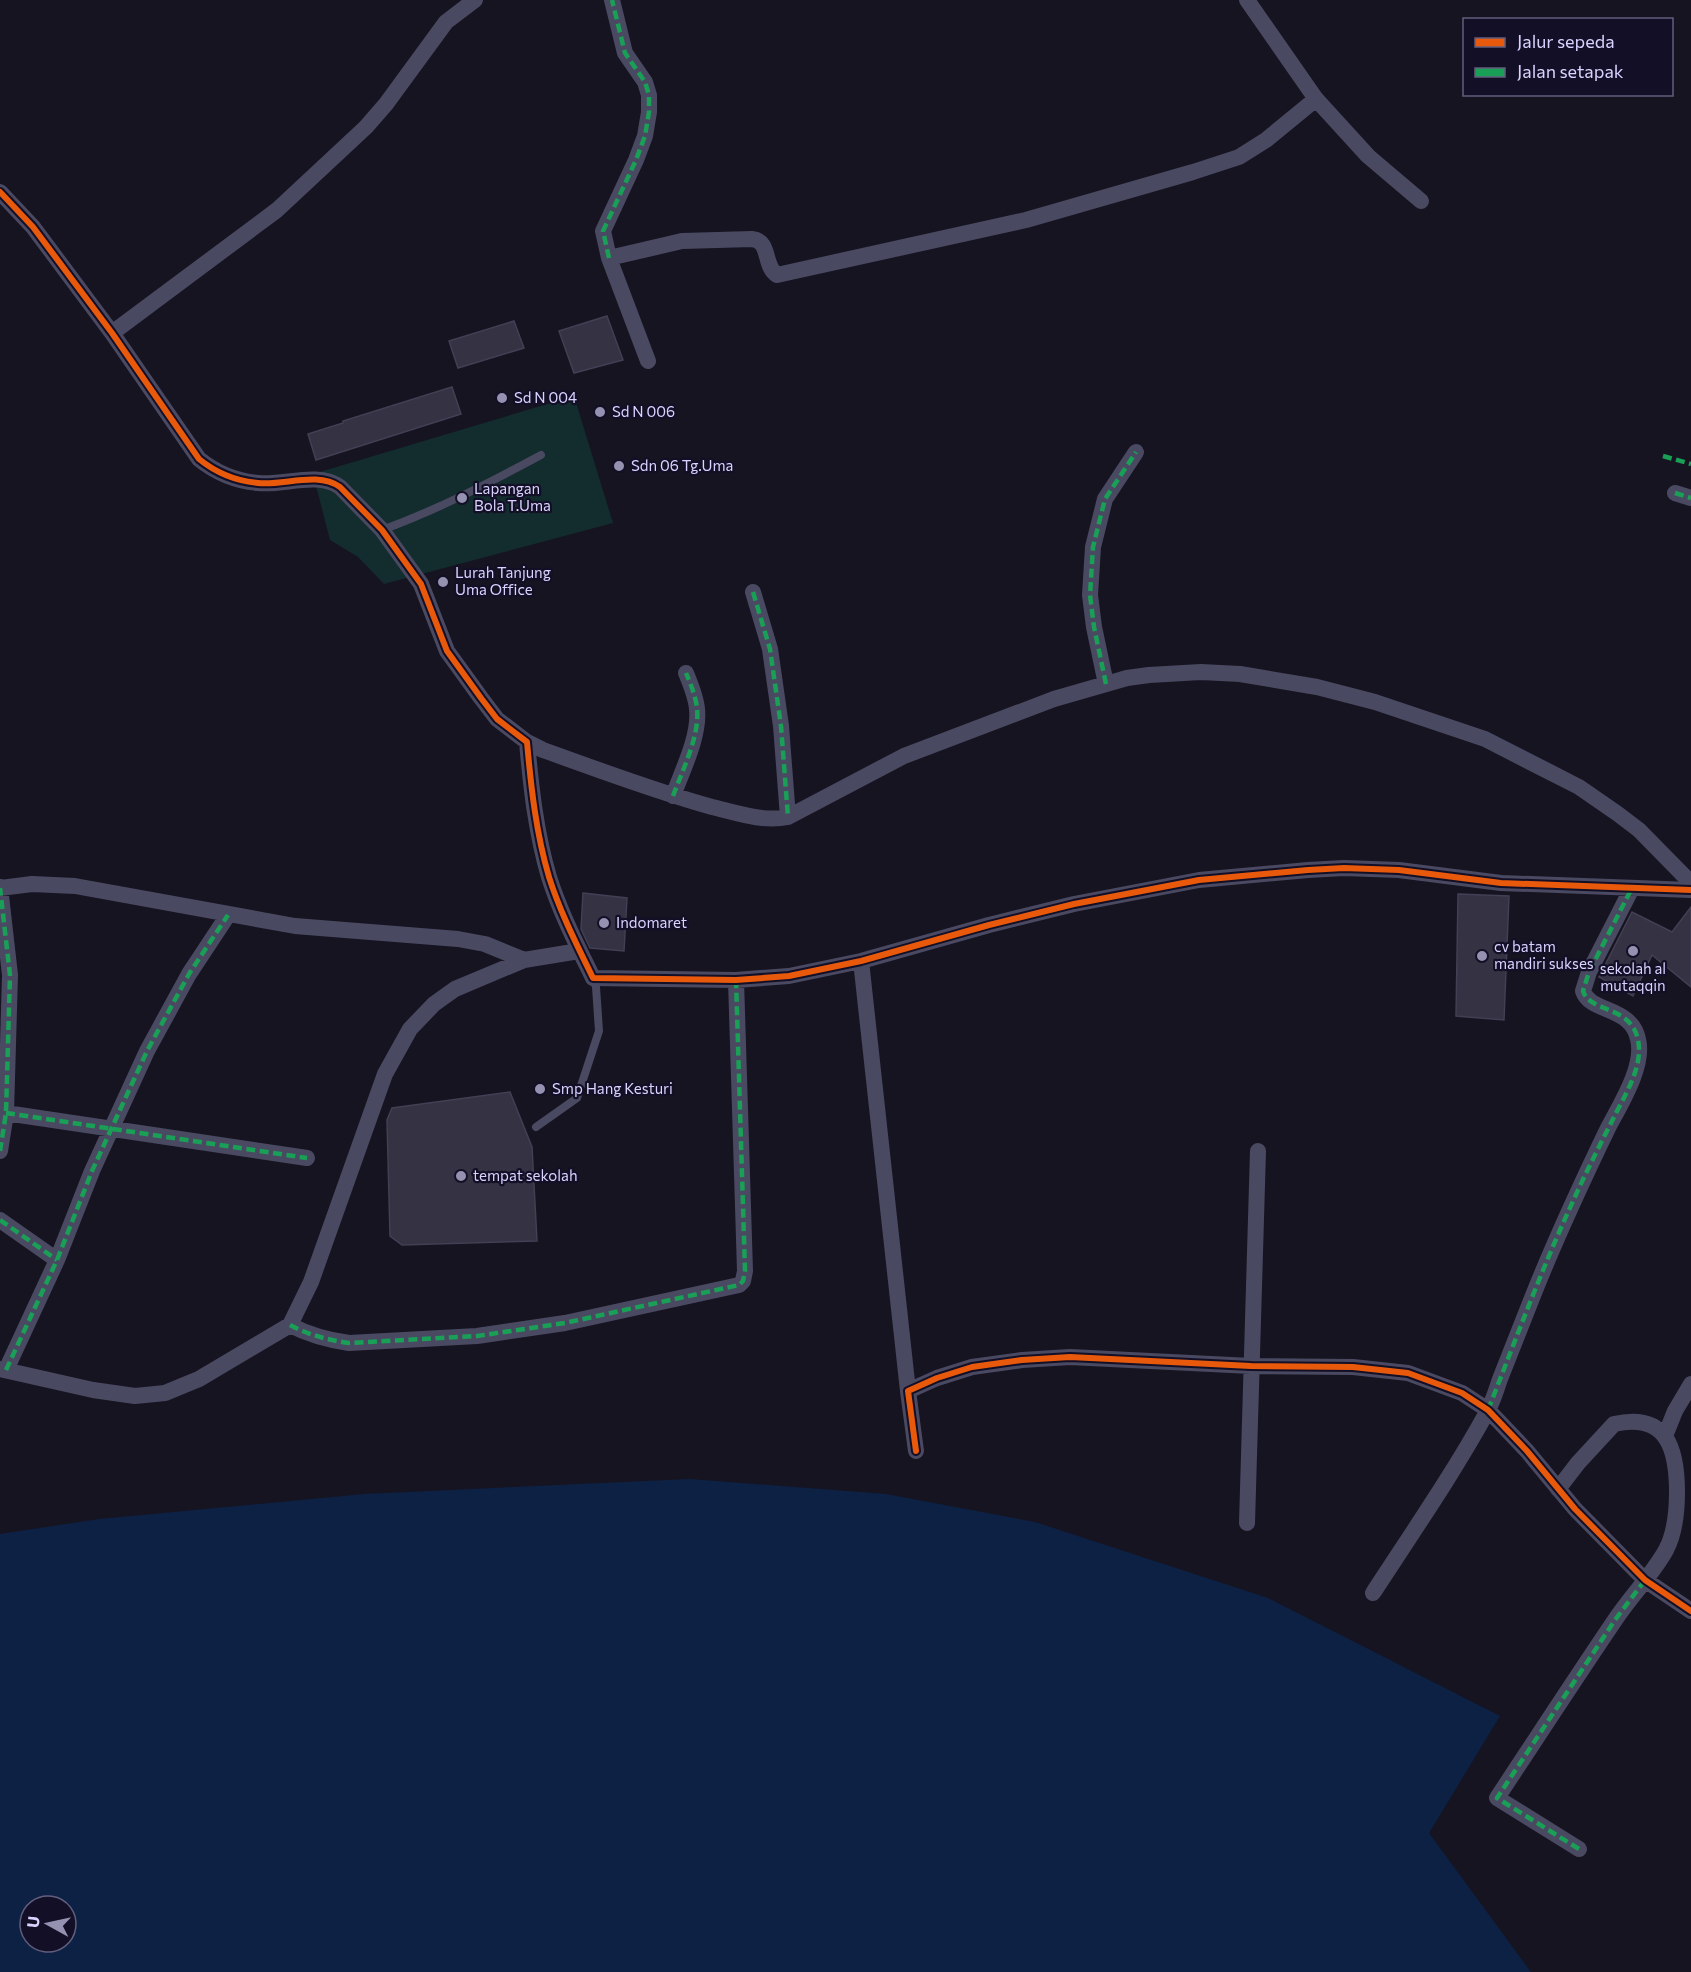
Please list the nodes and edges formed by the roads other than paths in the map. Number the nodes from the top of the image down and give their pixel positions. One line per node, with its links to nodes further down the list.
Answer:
1 (475, 0): 8 (street)
2 (612, 0): 7 (street)
3 (1247, 0): 4 (street)
4 (1316, 99): 6 (street); 7 (street)
5 (0, 192): 8 (street)
6 (1421, 201)
7 (609, 258): 9 (street)
8 (112, 333): 12 (street)
9 (648, 361)
10 (1136, 452): 15 (street)
11 (541, 455): 12 (lane)
12 (382, 530): 16 (street)
13 (753, 592): 18 (street)
14 (686, 673): 17 (street)
15 (1106, 684): 18 (street); 19 (street)
16 (527, 742): 17 (street); 24 (street)
17 (673, 796): 18 (street)
18 (788, 817)
19 (1691, 884)
20 (0, 888): 23 (street); 29 (street)
21 (1632, 888): 22 (street); 26 (street); 42 (street)
22 (1691, 890)
23 (228, 915): 25 (street); 31 (street)
24 (579, 951): 25 (street); 27 (street)
25 (524, 960): 37 (street)
26 (861, 961): 28 (street); 41 (street)
27 (593, 978): 28 (street); 30 (lane)
28 (736, 980): 37 (street)
29 (6, 1113): 31 (street); 32 (street)
30 (536, 1127)
31 (112, 1129): 34 (street); 36 (street)
32 (0, 1151)
33 (1258, 1151): 38 (street)
34 (307, 1158)
35 (0, 1220): 36 (street)
36 (57, 1260): 39 (street)
37 (290, 1324): 39 (street)
38 (1251, 1366): 41 (street); 42 (street); 46 (street)
39 (3, 1370)
40 (1691, 1383): 43 (street)
41 (909, 1391): 44 (street)
42 (1488, 1410): 45 (street); 48 (street)
43 (1665, 1436): 45 (street); 47 (street)
44 (916, 1451)
45 (1558, 1489): 47 (street)
46 (1247, 1523)
47 (1645, 1580): 49 (street); 50 (street)
48 (1373, 1593)
49 (1691, 1611)
50 (1579, 1849)

